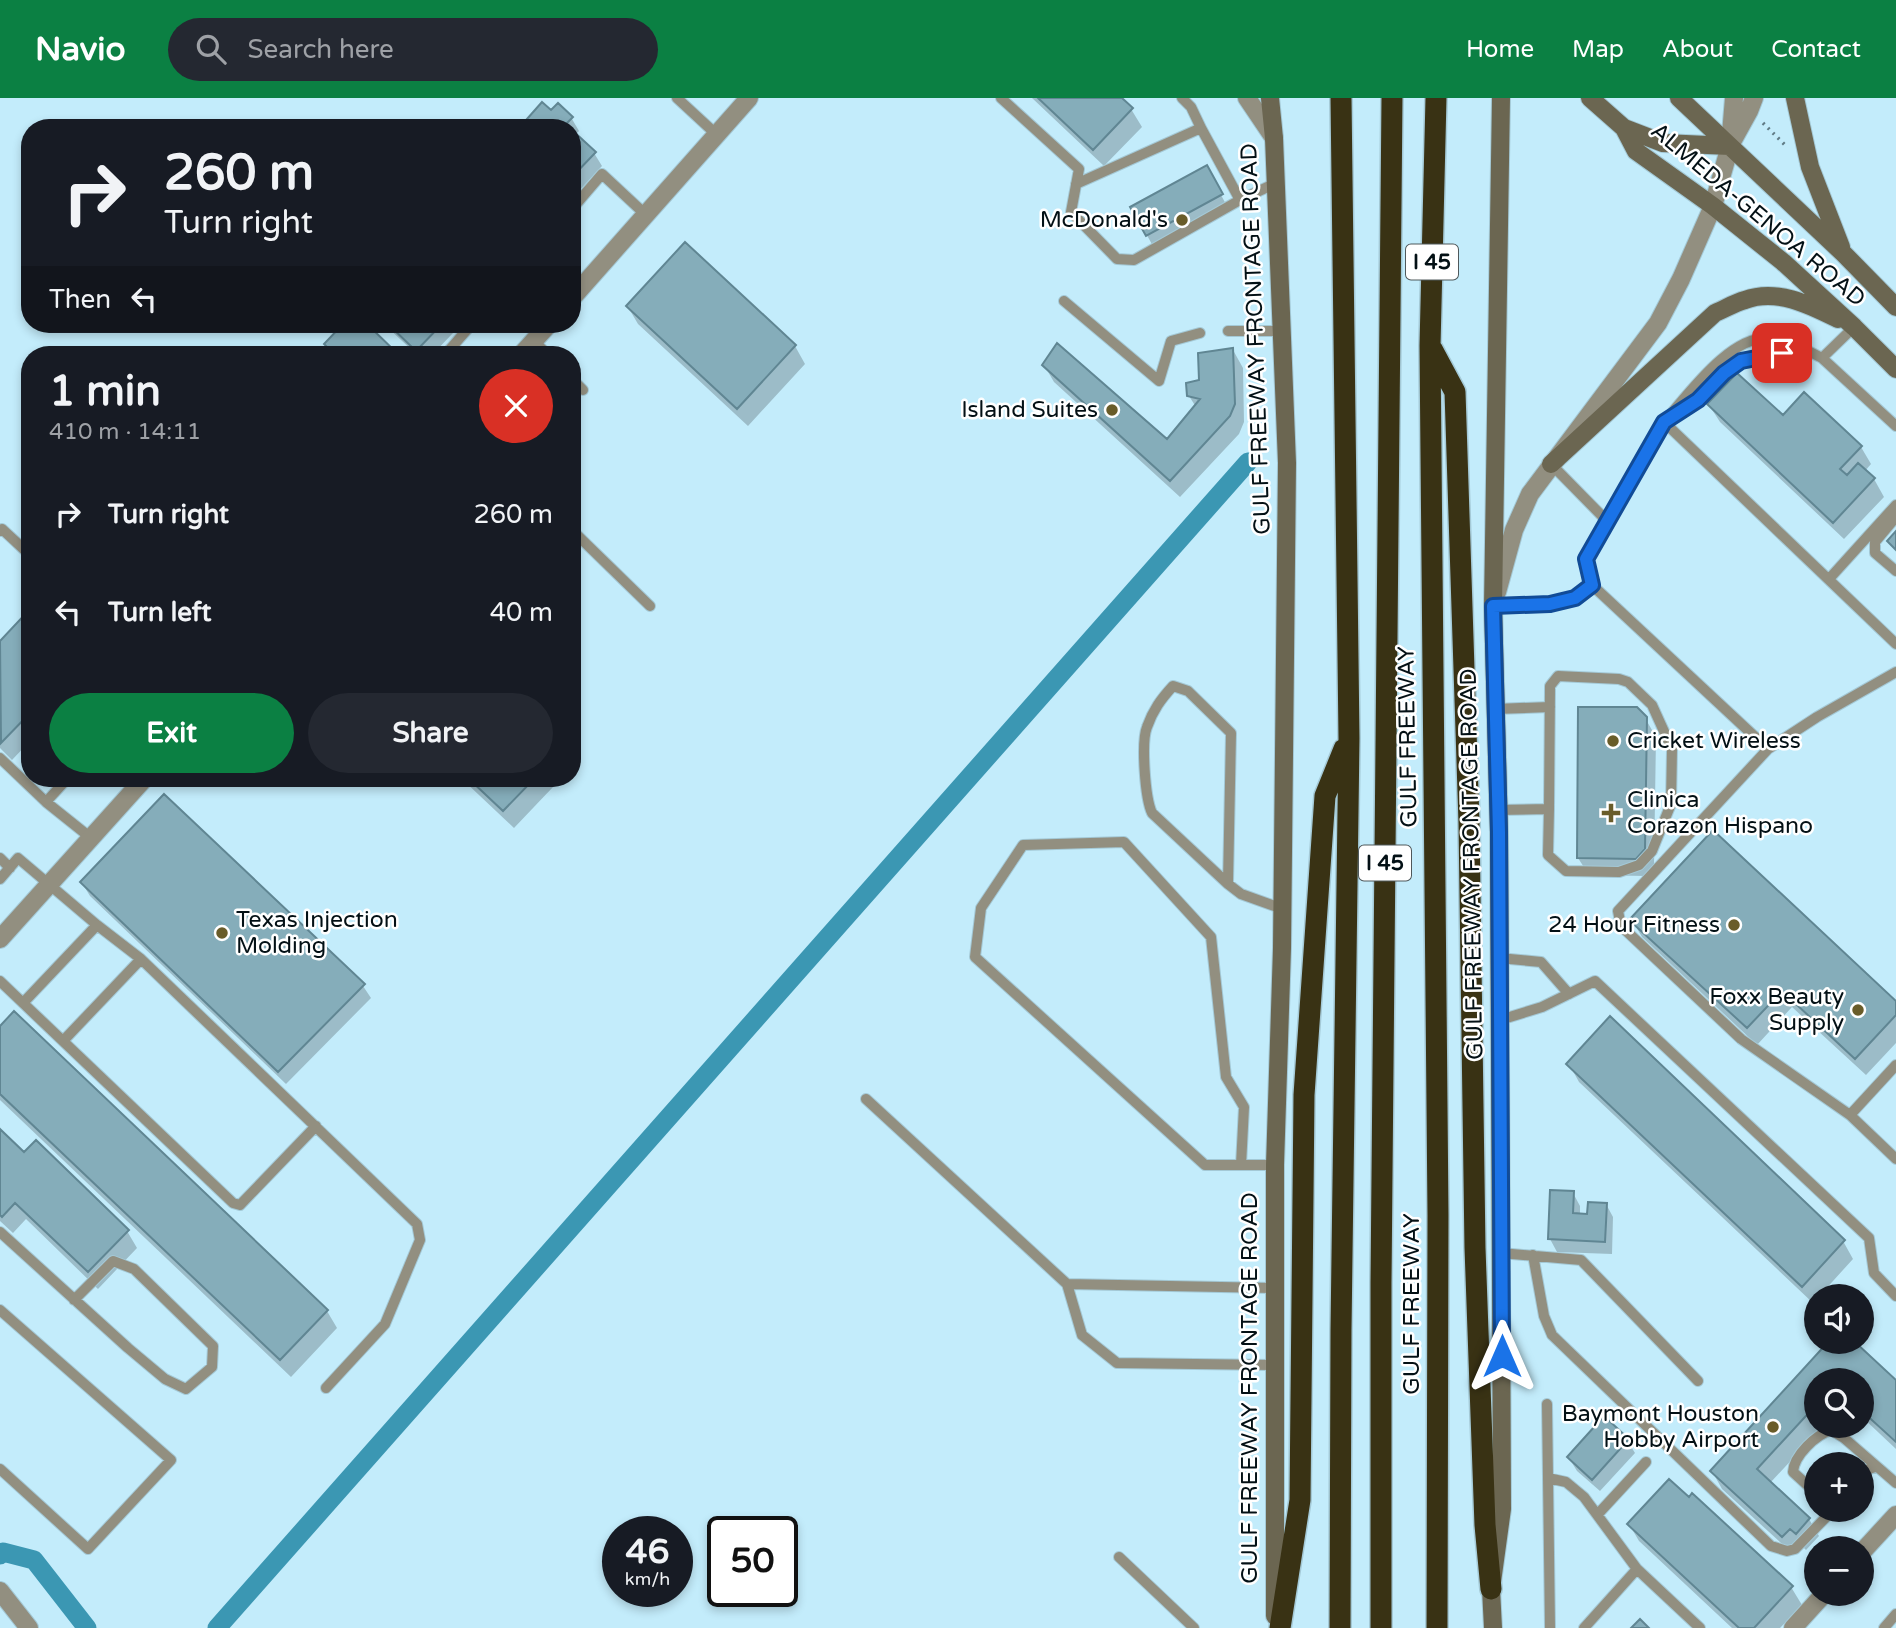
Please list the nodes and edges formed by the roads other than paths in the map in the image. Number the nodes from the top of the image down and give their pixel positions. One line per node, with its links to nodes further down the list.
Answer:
1 (677, 98): 18 (lane)
2 (749, 98): 18 (street)
3 (1001, 98): 22 (lane)
4 (1182, 98): 16 (lane)
5 (1247, 98): 19 (street)
6 (1270, 98): 19 (main road, GULF FREEWAY FRONTAGE ROAD)
7 (1342, 98): 61 (highway, I 45)
8 (1392, 98): 129 (highway, GULF FREEWAY / I 45)
9 (1436, 98): 39 (highway, GULF FREEWAY / I 45)
10 (1590, 98): 17 (main road, ALMEDA-GENOA ROAD)
11 (1679, 98): 20 (main road, ALMEDA-GENOA ROAD)
12 (1734, 98): 20 (street)
13 (1754, 98): 20 (street)
14 (1795, 98): 27 (main road)
15 (1500, 99): 56 (main road, GULF FREEWAY FRONTAGE ROAD)
16 (1201, 128): 22 (lane); 24 (lane)
17 (1625, 128): 20 (main road); 25 (main road, ALMEDA-GENOA ROAD)
18 (717, 135): 26 (street)
19 (1274, 138): 21 (main road, GULF FREEWAY FRONTAGE ROAD)
20 (1730, 146): 25 (street); 27 (main road, ALMEDA-GENOA ROAD)
21 (1276, 183): 24 (lane); 33 (main road, GULF FREEWAY FRONTAGE ROAD)
22 (1076, 184): 24 (lane)
23 (581, 198): 26 (lane)
24 (1240, 200)
25 (1713, 206): 31 (main road, ALMEDA-GENOA ROAD); 45 (street)
26 (646, 215): 28 (street)
27 (1843, 253): 30 (main road, ALMEDA-GENOA ROAD)
28 (581, 288)
29 (1064, 301): 35 (lane)
30 (1896, 307)
31 (1854, 327): 41 (lane); 42 (main road, ALMEDA-GENOA ROAD); 45 (main road)
32 (1228, 331): 33 (lane)
33 (1282, 331): 77 (main road, GULF FREEWAY FRONTAGE ROAD)
34 (541, 333): 36 (street)
35 (1200, 333)
36 (534, 341): 37 (street); 38 (lane)
37 (529, 346)
38 (539, 346)
39 (1430, 346): 121 (highway); 130 (highway, GULF FREEWAY / I 45)
40 (1803, 349): 41 (lane); 43 (lane); 43 (lane)
41 (1822, 358): 44 (lane)
42 (1896, 369)
43 (1664, 422): 48 (lane); 53 (lane)
44 (1896, 426)
45 (1551, 464): 48 (lane); 56 (street)
46 (1896, 505): 53 (lane)
47 (1896, 517): 52 (lane)
48 (1607, 521): 54 (lane)
49 (0, 531): 51 (lane)
50 (581, 539): 55 (lane)
51 (21, 547)
52 (1896, 571)
53 (1829, 579): 57 (lane)
54 (1592, 585): 56 (lane); 62 (lane)
55 (650, 606)
56 (1493, 606): 60 (main road, GULF FREEWAY FRONTAGE ROAD)
57 (1896, 643)
58 (1896, 672): 62 (lane)
59 (1550, 707): 60 (lane); 69 (lane); 69 (lane)
60 (1495, 709): 70 (main road, GULF FREEWAY FRONTAGE ROAD)
61 (1349, 738): 127 (highway); 128 (highway, I 45)
62 (1768, 749): 89 (lane)
63 (0, 758): 64 (lane)
64 (21, 779)
65 (30, 787): 68 (lane)
66 (60, 787): 68 (lane)
67 (137, 787): 71 (street)
68 (46, 803): 71 (lane)
69 (1549, 809): 70 (lane)
70 (1497, 810): 80 (main road, GULF FREEWAY FRONTAGE ROAD)
71 (91, 838): 76 (street)
72 (0, 858): 73 (lane)
73 (10, 868): 74 (lane); 76 (lane)
74 (0, 879)
75 (1228, 884): 75 (lane); 77 (lane)
76 (48, 886): 78 (lane); 79 (street)
77 (1283, 909): 93 (main road, GULF FREEWAY FRONTAGE ROAD)
78 (97, 925): 81 (lane); 84 (lane)
79 (2, 934)
80 (1499, 958): 83 (lane); 85 (main road, GULF FREEWAY FRONTAGE ROAD)
81 (141, 959): 86 (lane); 90 (lane)
82 (0, 982): 84 (lane)
83 (1569, 994): 85 (lane); 99 (lane)
84 (23, 1003): 86 (lane)
85 (1500, 1020): 95 (main road, GULF FREEWAY FRONTAGE ROAD)
86 (63, 1041): 90 (lane)
87 (1896, 1065): 89 (lane)
88 (866, 1099): 97 (lane)
89 (1850, 1115): 91 (lane)
90 (316, 1126): 104 (lane)
91 (1896, 1159)
92 (1241, 1165): 92 (lane); 93 (lane)
93 (1275, 1165): 98 (main road, GULF FREEWAY FRONTAGE ROAD)
94 (0, 1232): 100 (lane)
95 (1501, 1254): 96 (lane); 121 (main road, GULF FREEWAY FRONTAGE ROAD)
96 (1533, 1255): 103 (lane); 117 (lane)
97 (1067, 1284): 98 (lane); 102 (lane)
98 (1275, 1288): 102 (main road, GULF FREEWAY FRONTAGE ROAD)
99 (1896, 1296)
100 (74, 1300): 100 (lane)
101 (0, 1310): 111 (lane)
102 (1275, 1365): 127 (main road, GULF FREEWAY FRONTAGE ROAD)
103 (1698, 1381)
104 (326, 1388)
105 (1548, 1405): 112 (lane)
106 (1804, 1452): 107 (lane)
107 (1859, 1452)
108 (1804, 1453): 113 (lane)
109 (1646, 1462): 115 (lane)
110 (1875, 1467): 114 (lane)
111 (0, 1469)
112 (1548, 1478): 115 (lane); 132 (lane)
113 (1804, 1482)
114 (1896, 1483)
115 (1598, 1514): 120 (lane)
116 (1896, 1515): 118 (street)
117 (1821, 1522)
118 (1874, 1539)
119 (1119, 1557): 126 (lane)
120 (1637, 1569): 133 (lane); 134 (lane)
121 (1491, 1589): 131 (main road, GULF FREEWAY FRONTAGE ROAD)
122 (0, 1591): 125 (street)
123 (1813, 1606): 135 (street)
124 (1896, 1614): 136 (lane)
125 (29, 1628)
126 (1194, 1628)
127 (1277, 1628)
128 (1340, 1628)
129 (1381, 1628)
130 (1437, 1628)
131 (1493, 1628)
132 (1550, 1628)
133 (1584, 1628)
134 (1700, 1628)
135 (1793, 1628)
136 (1884, 1628)

